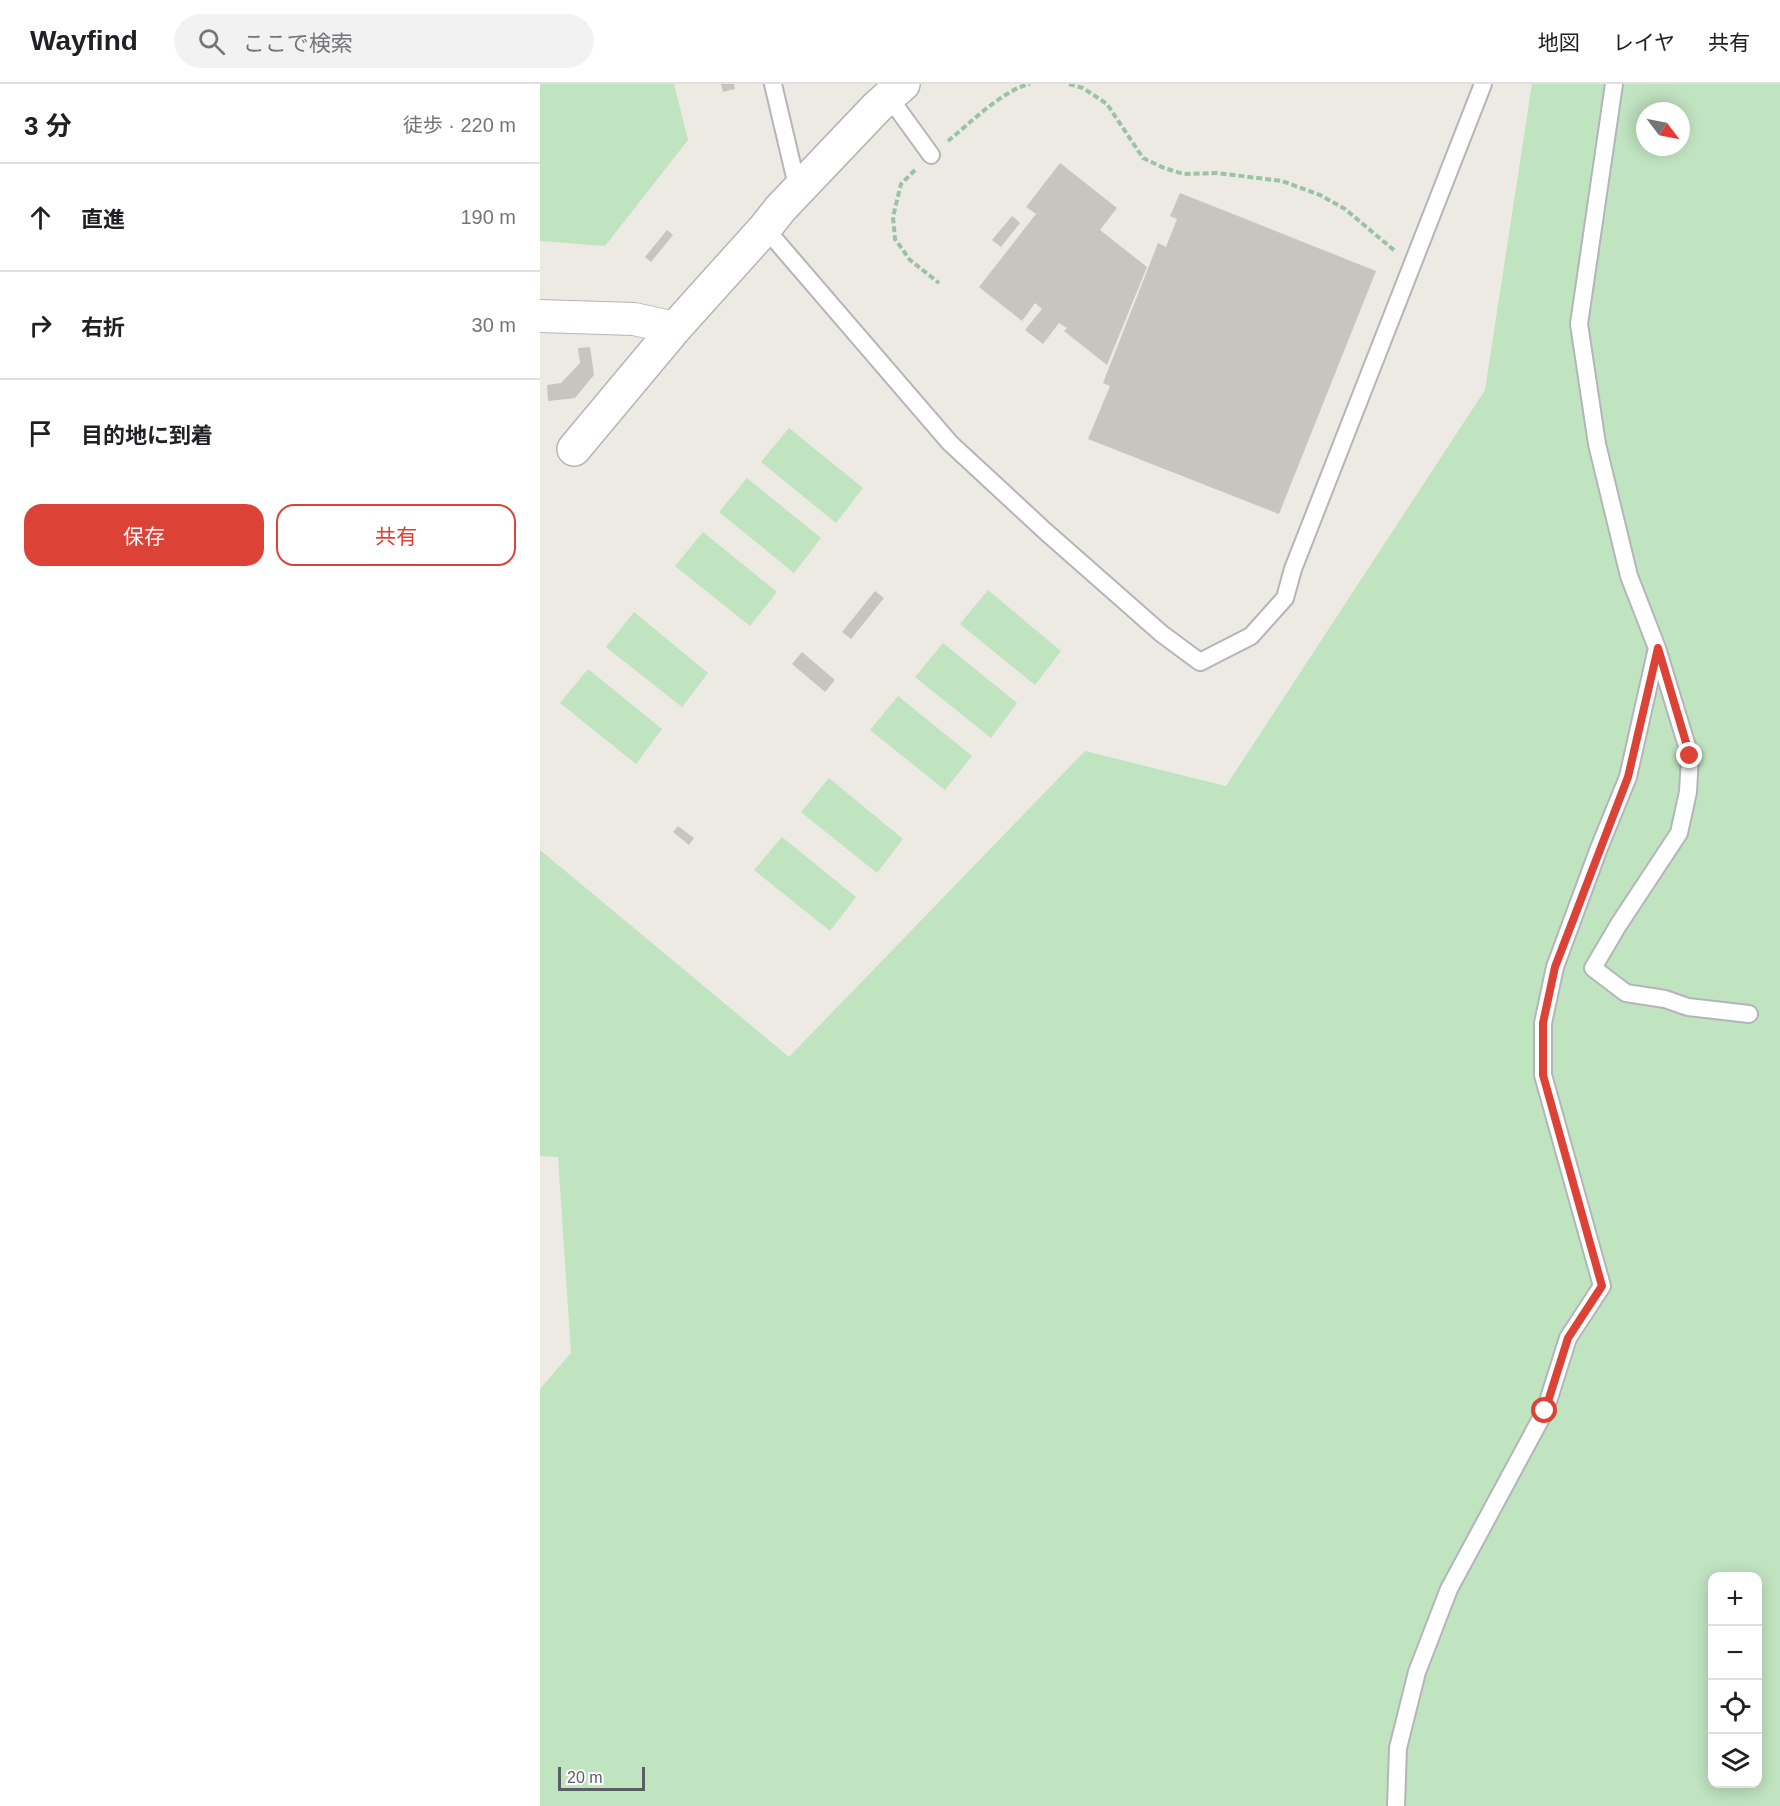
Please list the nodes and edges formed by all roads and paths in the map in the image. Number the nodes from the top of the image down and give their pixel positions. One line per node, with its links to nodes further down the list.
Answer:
1 (774, 84): 8 (lane)
2 (1069, 84): 5 (path)
3 (1483, 84): 10 (lane)
4 (1614, 84): 14 (lane)
5 (1085, 86): 10 (path)
6 (896, 90): 7 (lane); 8 (street)
7 (931, 155)
8 (798, 190): 9 (street)
9 (765, 228): 10 (lane); 12 (street)
10 (1415, 257)
11 (540, 316): 12 (street)
12 (675, 328): 13 (street)
13 (574, 449)
14 (1658, 648): 15 (lane); 16 (lane)
15 (1749, 1014)
16 (1396, 1806)

